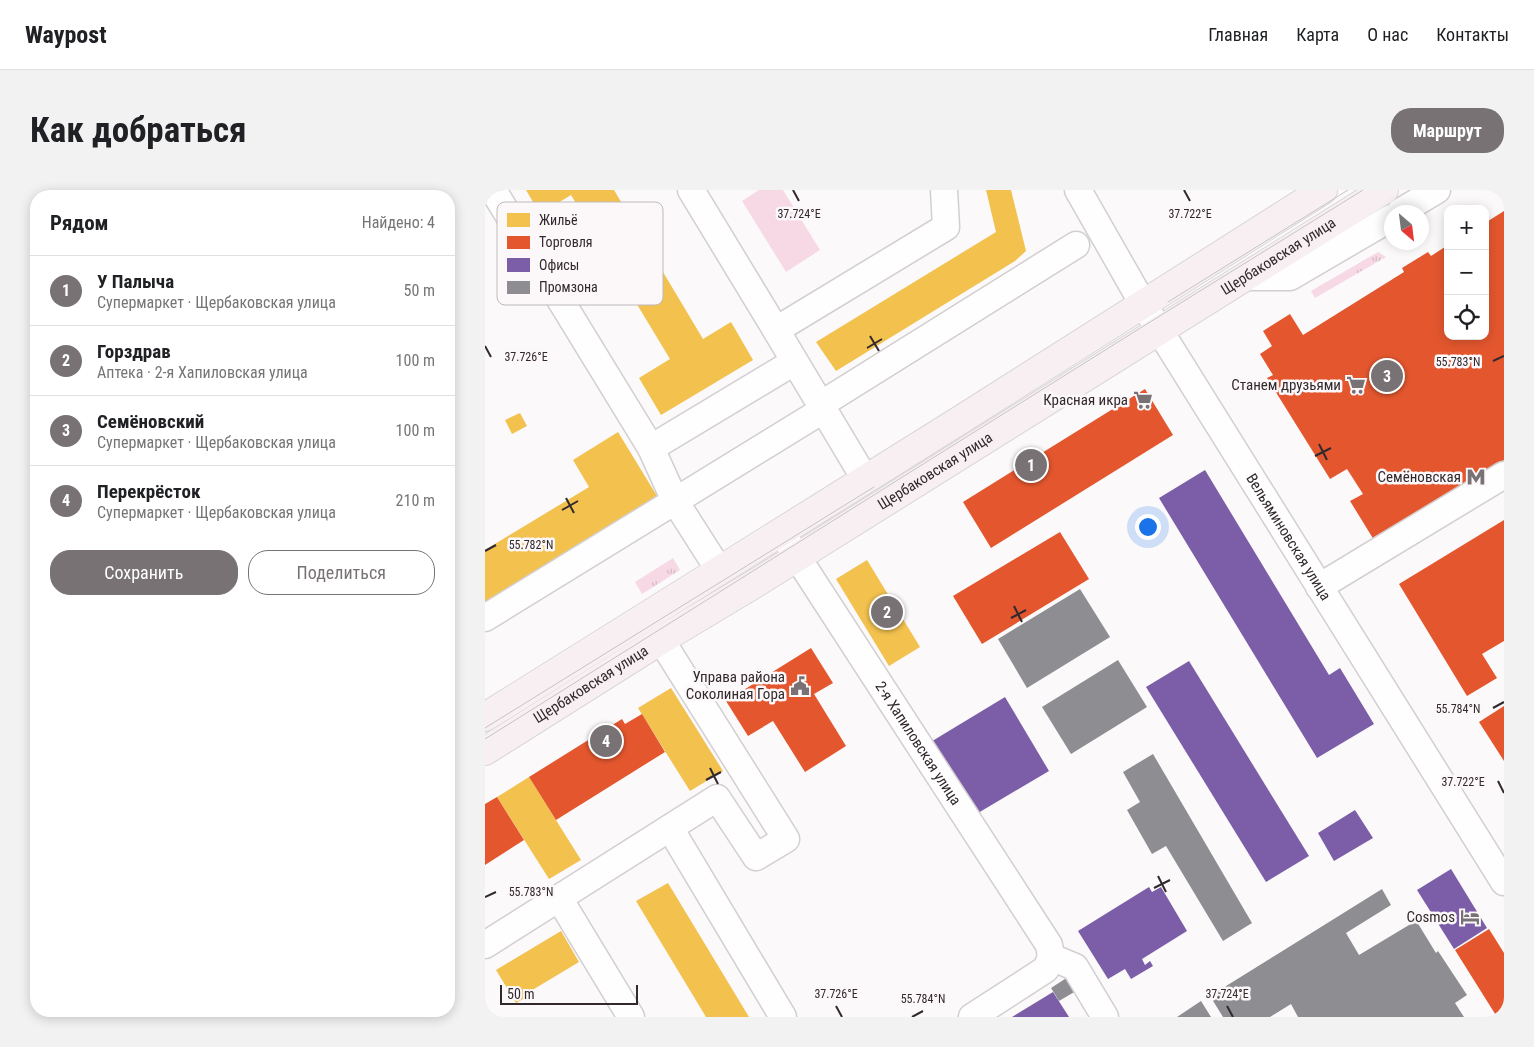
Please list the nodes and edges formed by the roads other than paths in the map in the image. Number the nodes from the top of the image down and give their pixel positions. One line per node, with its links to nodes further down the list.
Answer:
1 (493, 190): 8 (street)
2 (691, 190): 15 (street)
3 (944, 190): 15 (street)
4 (1078, 190): 13 (street, Вельяминовская улица)
5 (1323, 190): 13 (main road, Щербаковская улица)
6 (1383, 190): 12 (main road, Щербаковская улица)
7 (1434, 191): 9 (street)
8 (500, 202)
9 (1411, 205)
10 (1384, 222): 12 (street)
11 (1076, 245): 18 (street)
12 (1247, 277): 16 (main road, Щербаковская улица)
13 (1143, 304): 16 (street, Вельяминовская улица); 21 (main road, Щербаковская улица)
14 (563, 305): 19 (street)
15 (776, 330): 17 (street)
16 (1160, 330): 24 (main road, Щербаковская улица); 26 (street, Вельяминовская улица)
17 (794, 362): 18 (street); 19 (street)
18 (821, 408): 21 (street); 22 (street)
19 (651, 448): 22 (street)
20 (1504, 475): 26 (street)
21 (865, 479): 23 (main road, Щербаковская улица)
22 (675, 501): 25 (street); 27 (street)
23 (781, 532): 24 (street, 2-я Хапиловская улица); 25 (main road, Щербаковская улица)
24 (797, 557): 28 (main road, Щербаковская улица); 35 (street, 2-я Хапиловская улица)
25 (719, 570): 29 (main road, Щербаковская улица)
26 (1319, 587): 32 (street, Вельяминовская улица)
27 (485, 618)
28 (661, 640): 30 (main road, Щербаковская улица); 31 (street)
29 (485, 717)
30 (485, 752)
31 (670, 828): 33 (street); 37 (street)
32 (1504, 882)
33 (559, 898): 34 (street); 36 (street)
34 (485, 945)
35 (1051, 957): 38 (street); 39 (street)
36 (631, 1017)
37 (783, 1017)
38 (972, 1017)
39 (1105, 1017)

